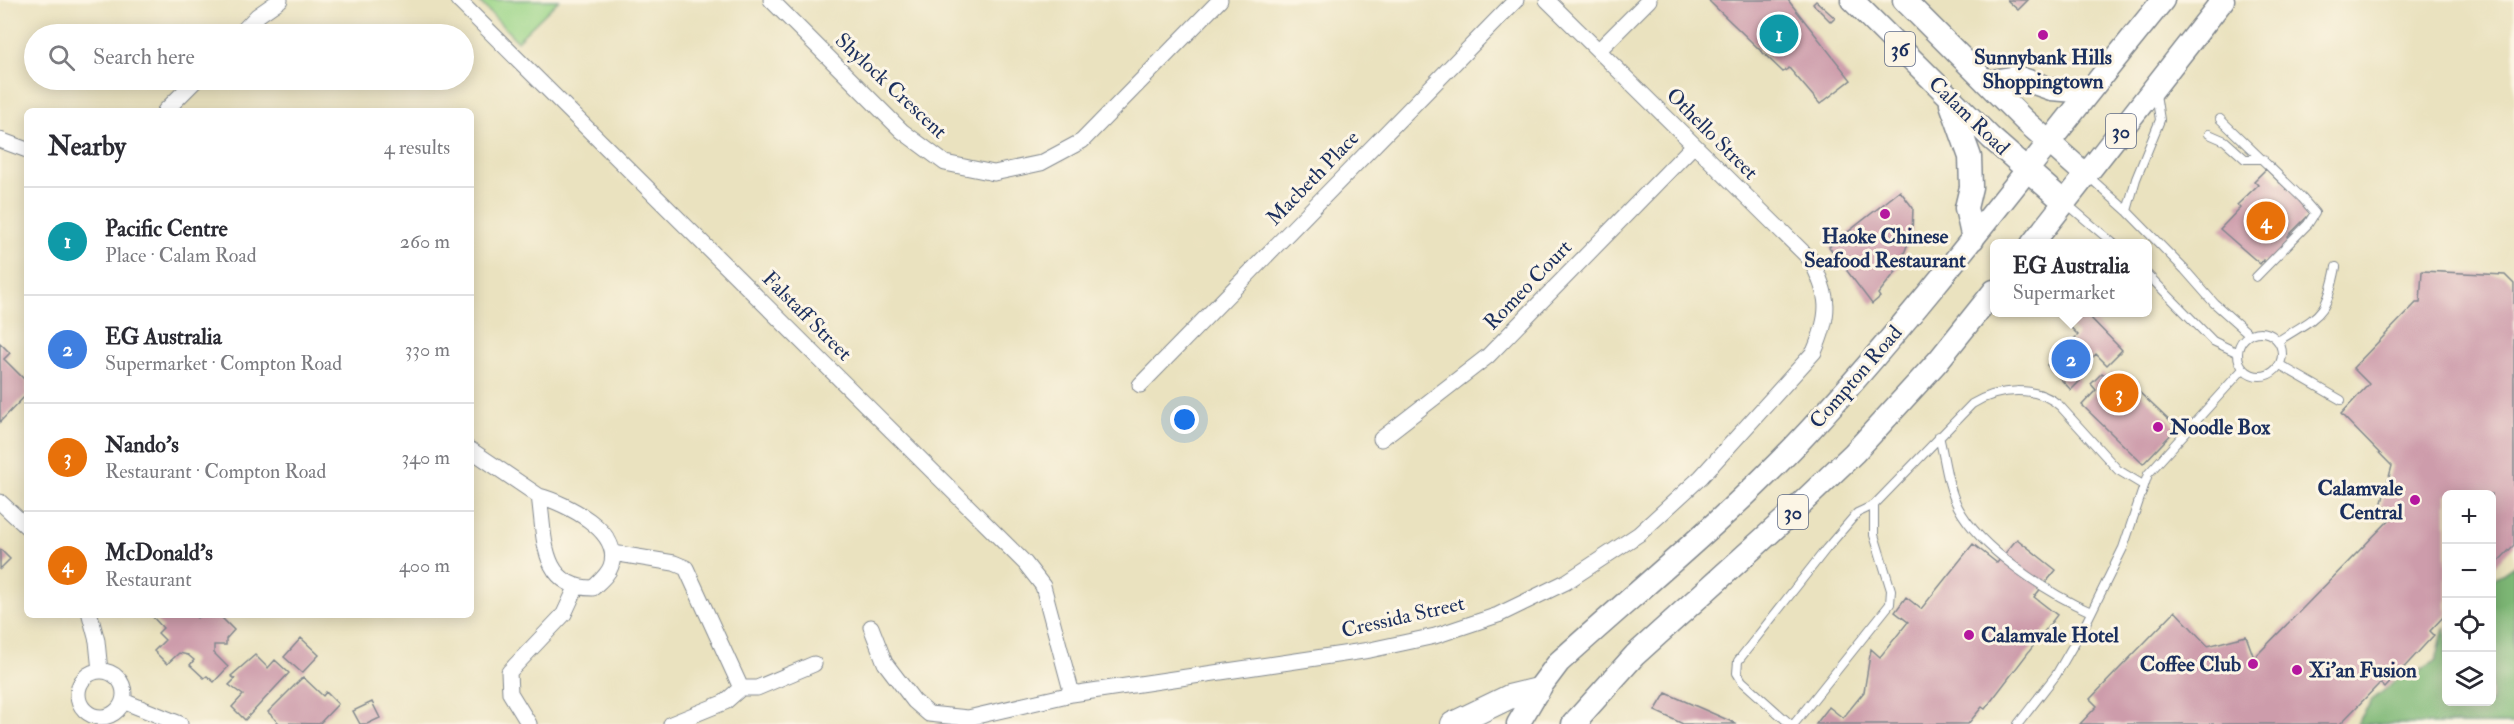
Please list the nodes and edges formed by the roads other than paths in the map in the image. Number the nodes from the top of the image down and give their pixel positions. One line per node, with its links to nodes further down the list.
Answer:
1 (280, 0): 12 (street)
2 (458, 0): 63 (street, Falstaff Street)
3 (771, 0): 4 (street, Shylock Crescent)
4 (1220, 0)
5 (1516, 0): 44 (street, Macbeth Place)
6 (1547, 0): 13 (street, Othello Street)
7 (1648, 0): 13 (street)
8 (1852, 0): 18 (main road, Calam Road / 36)
9 (1904, 0): 14 (main road, Calam Road / 36)
10 (2163, 0): 17 (main road, Compton Road / 30)
11 (2223, 0): 15 (main road, 30)
12 (252, 24)
13 (1599, 50): 24 (street, Othello Street)
14 (1986, 82): 17 (main road); 23 (main road, Calam Road / 36)
15 (2156, 86): 28 (main road, 30); 30 (lane)
16 (186, 90): 19 (street)
17 (2090, 92): 23 (main road, Compton Road / 30)
18 (1950, 97): 27 (main road, Calam Road / 36); 31 (main road)
19 (168, 108)
20 (2220, 119): 26 (lane)
21 (2209, 134): 26 (lane)
22 (0, 140): 25 (street)
23 (2050, 142): 27 (main road, Compton Road / 30); 28 (main road, Calam Road / 36)
24 (1693, 146): 38 (street, Othello Street); 47 (street, Romeo Court)
25 (24, 149)
26 (2262, 159): 35 (lane)
27 (2027, 171): 29 (main road, Calam Road / 36); 31 (main road, Compton Road / 30)
28 (2086, 175): 29 (main road, 30); 30 (lane)
29 (2064, 202): 32 (main road, 30); 33 (lane)
30 (2127, 211): 39 (lane)
31 (1972, 238): 62 (main road, Compton Road / 30)
32 (2037, 239)
33 (2109, 239)
34 (2336, 267): 40 (lane)
35 (2256, 277)
36 (2152, 279): 41 (lane)
37 (1990, 297): 66 (main road, 30)
38 (1827, 309): 63 (street, Cressida Street)
39 (2249, 334): 40 (lane); 41 (lane)
40 (2278, 340): 42 (lane)
41 (2238, 353): 43 (lane)
42 (2280, 365): 43 (lane); 45 (lane)
43 (2243, 369): 49 (lane)
44 (1140, 385)
45 (2341, 400)
46 (1940, 436): 49 (lane); 52 (lane); 56 (lane)
47 (1381, 439)
48 (474, 452): 50 (street)
49 (2143, 485): 56 (lane)
50 (539, 496): 54 (street); 55 (street)
51 (0, 502): 53 (street)
52 (1874, 505): 72 (lane); 72 (lane)
53 (24, 524)
54 (613, 553): 55 (street); 61 (street)
55 (576, 588): 68 (street)
56 (2091, 612): 73 (lane)
57 (91, 618): 60 (street)
58 (871, 627): 63 (street, Cressida Street)
59 (814, 664): 61 (street)
60 (100, 671): 64 (street); 65 (street)
61 (741, 688): 69 (street)
62 (1538, 690): 70 (highway); 71 (main road, Compton Road)
63 (1072, 694)
64 (123, 701): 65 (street); 67 (street)
65 (96, 720)
66 (1576, 723)
67 (180, 724)
68 (529, 724)
69 (671, 724)
70 (1453, 724)
71 (1518, 724)
72 (1792, 724)
73 (2018, 724)

